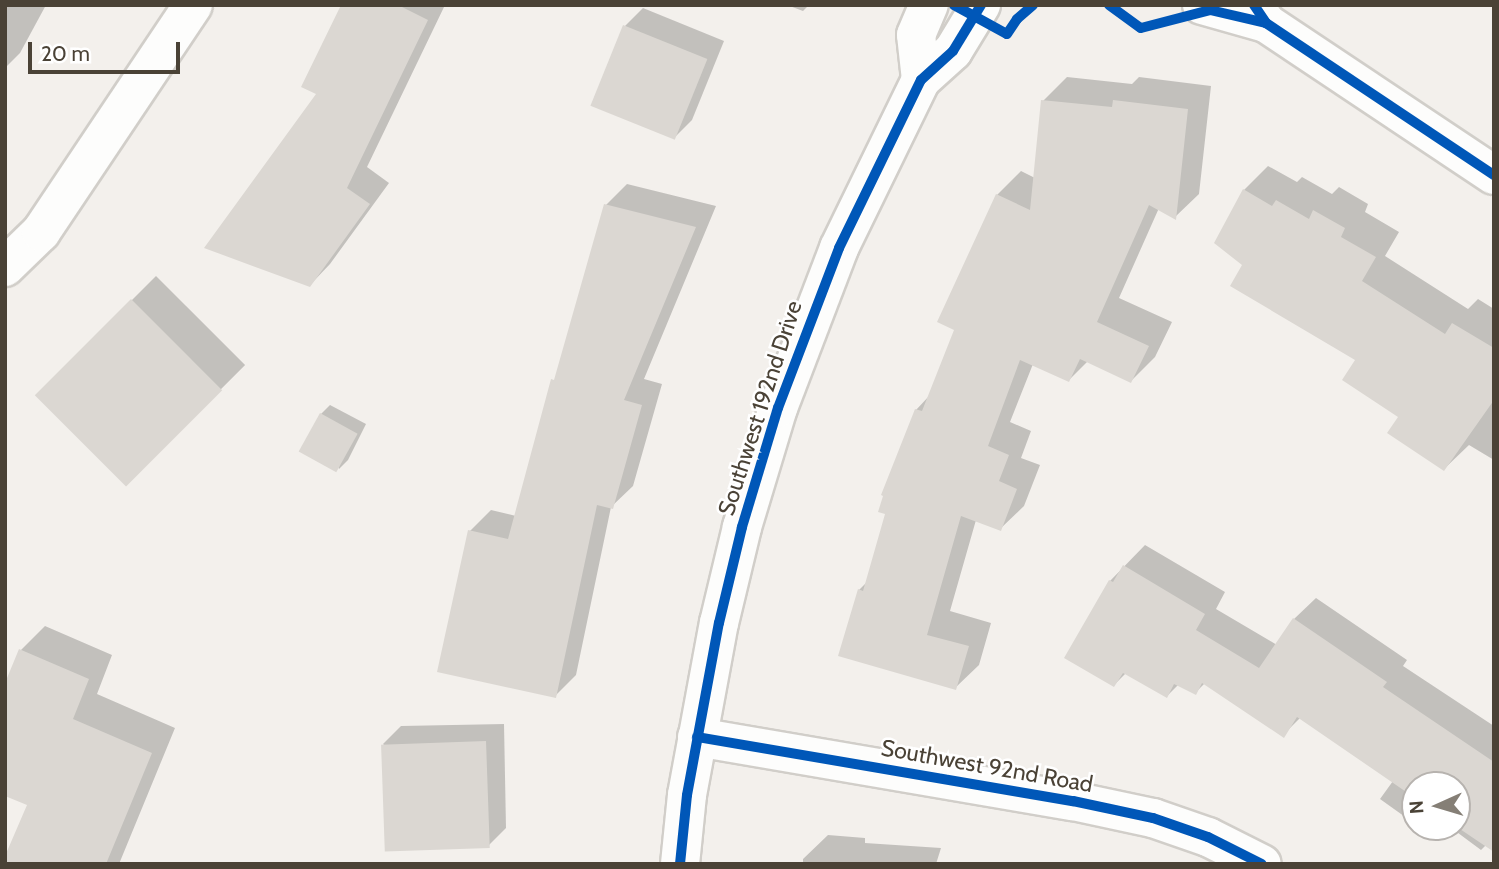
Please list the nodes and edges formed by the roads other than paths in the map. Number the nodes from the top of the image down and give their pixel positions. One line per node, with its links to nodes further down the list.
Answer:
1 (193, 5): 8 (street)
2 (929, 5): 6 (street)
3 (981, 5): 6 (street, Southwest 192nd Drive)
4 (1202, 5): 5 (street)
5 (1260, 14): 7 (street)
6 (920, 80): 9 (street, Southwest 192nd Drive)
7 (1494, 175)
8 (5, 267)
9 (697, 737): 10 (street, Southwest 192nd Drive); 11 (street, Southwest 92nd Road)
10 (680, 864)
11 (1262, 864)

